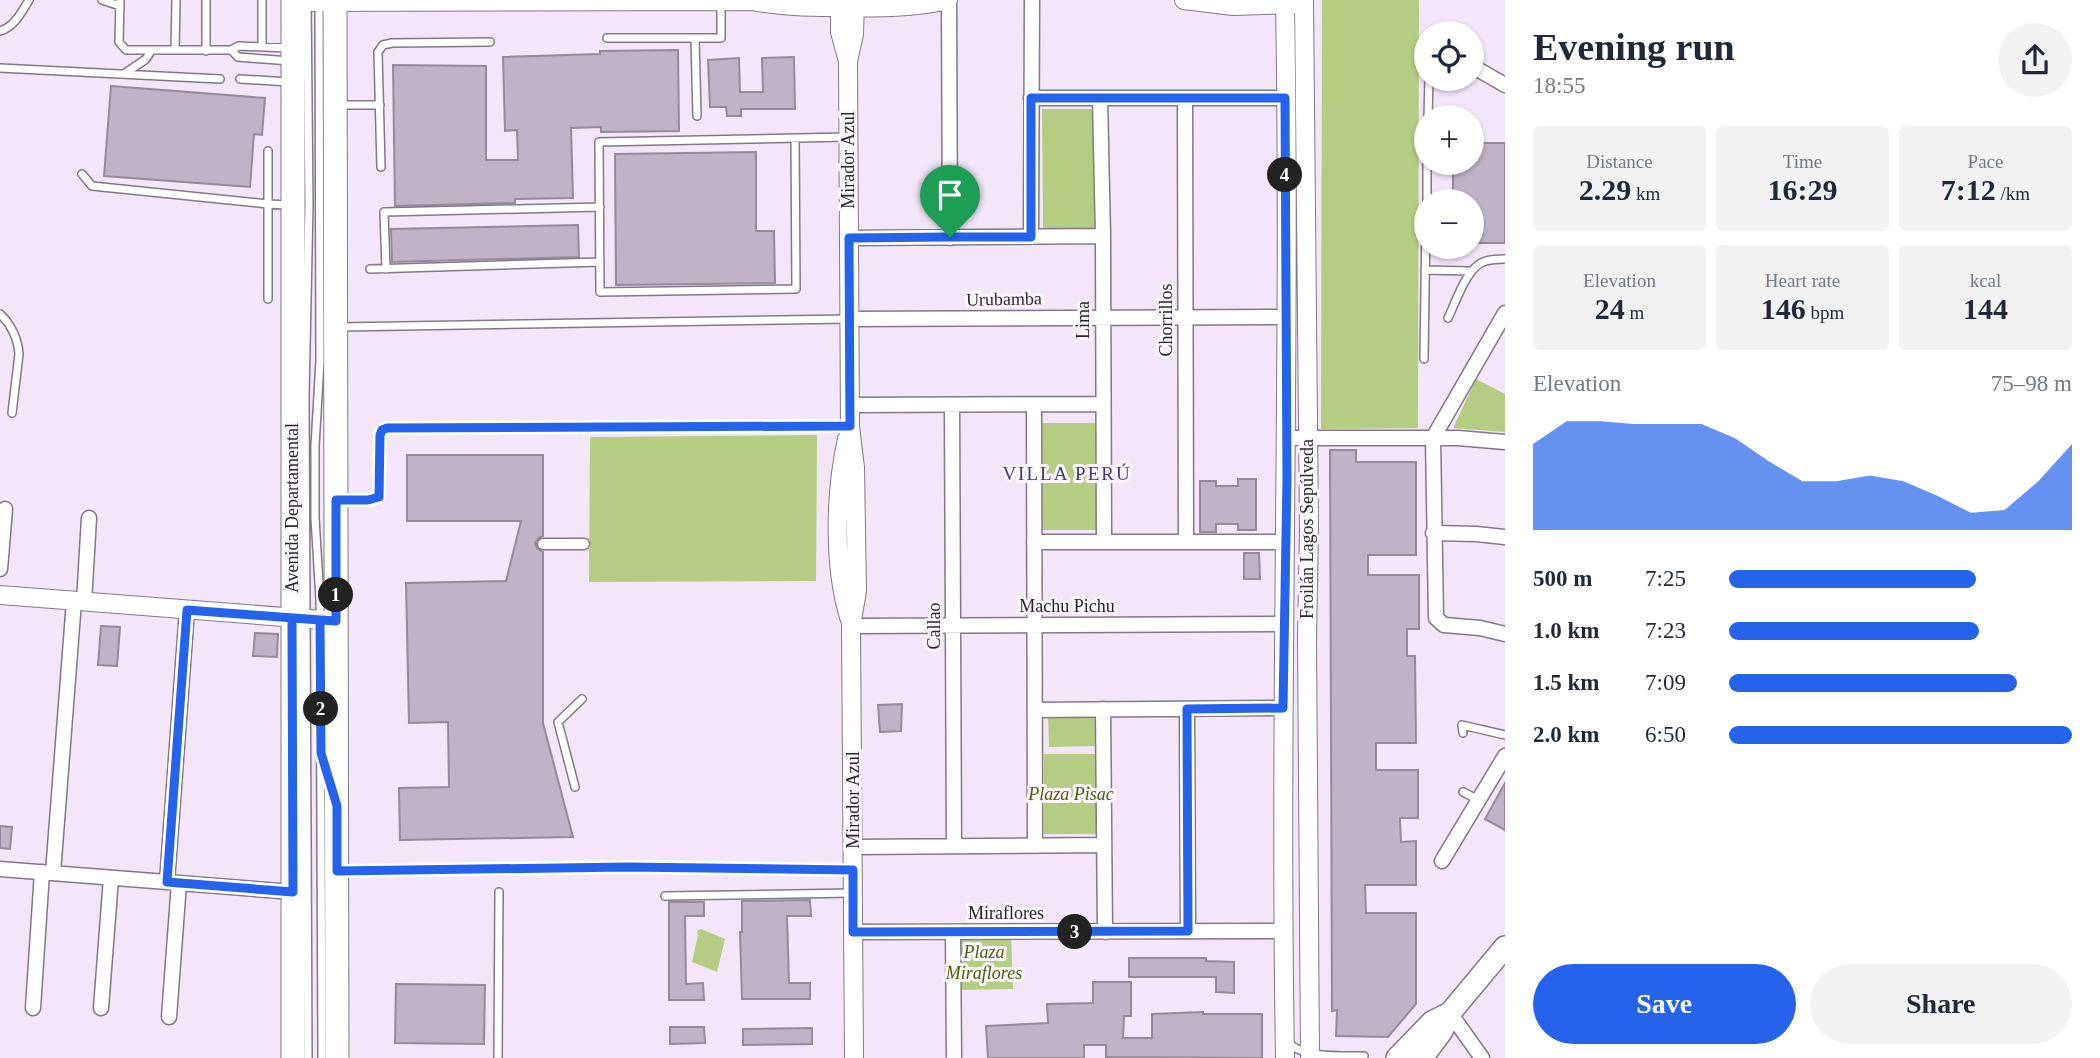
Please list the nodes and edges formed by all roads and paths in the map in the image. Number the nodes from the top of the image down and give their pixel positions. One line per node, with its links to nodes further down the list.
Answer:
1 (29, 0): 19 (lane)
2 (102, 0): 17 (lane)
3 (176, 0): 24 (lane)
4 (206, 0): 27 (lane)
5 (262, 0): 23 (lane)
6 (949, 0): 18 (street); 53 (street)
7 (1032, 0): 35 (street)
8 (1184, 0): 16 (street)
9 (313, 1): 10 (street); 28 (main road, Avenida Departamental); 39 (main road, Avenida Departamental); 98 (lane); 98 (lane)
10 (474, 1): 11 (street)
11 (571, 1): 12 (street)
12 (662, 1): 13 (street)
13 (721, 1): 14 (street); 21 (lane)
14 (755, 1): 18 (street)
15 (1304, 1): 16 (street); 47 (street, Froilán Lagos Sepúlveda)
16 (1285, 2): 38 (street, Froilán Lagos Sepúlveda)
17 (120, 3): 26 (lane)
18 (847, 4): 42 (street, Mirador Azul)
19 (0, 32)
20 (607, 38): 21 (lane)
21 (695, 38): 41 (lane)
22 (490, 42): 40 (lane)
23 (262, 47): 25 (lane); 28 (lane)
24 (175, 50): 26 (lane); 27 (lane)
25 (231, 50): 27 (lane); 28 (lane)
26 (151, 51): 31 (lane)
27 (206, 51)
28 (293, 64): 33 (lane); 50 (main road, Avenida Departamental)
29 (0, 68): 31 (lane)
30 (1484, 73): 34 (street)
31 (123, 74): 32 (lane)
32 (220, 79)
33 (240, 79)
34 (1505, 85)
35 (1031, 98): 36 (street); 54 (street)
36 (1100, 98): 37 (street); 52 (street, Lima)
37 (1185, 98): 38 (street); 68 (street, Chorrillos)
38 (1285, 98): 46 (street, Froilán Lagos Sepúlveda)
39 (335, 105): 40 (lane); 71 (main road, Avenida Departamental)
40 (380, 105): 45 (lane)
41 (696, 116)
42 (848, 137): 43 (lane); 55 (street, Mirador Azul)
43 (795, 138): 51 (lane); 58 (lane)
44 (268, 151): 49 (lane)
45 (381, 167)
46 (1285, 171): 47 (street); 66 (street, Froilán Lagos Sepúlveda)
47 (1306, 171): 80 (street, Froilán Lagos Sepúlveda)
48 (82, 174): 49 (lane)
49 (268, 204): 50 (lane); 63 (lane)
50 (293, 205): 98 (main road, Avenida Departamental)
51 (600, 207): 58 (lane); 60 (lane)
52 (1103, 236): 54 (street); 67 (street, Lima)
53 (950, 237): 54 (street); 55 (street)
54 (1031, 237)
55 (849, 238): 70 (street, Mirador Azul)
56 (1425, 259): 61 (lane)
57 (1505, 259): 62 (lane)
58 (600, 262): 60 (lane)
59 (370, 269): 60 (lane)
60 (386, 269)
61 (1425, 270): 62 (lane); 72 (lane)
62 (1470, 271): 69 (lane)
63 (268, 299)
64 (1505, 313): 81 (street)
65 (0, 314): 77 (lane)
66 (1286, 317): 68 (street, Urubamba); 79 (street, Froilán Lagos Sepúlveda)
67 (1103, 318): 68 (street, Urubamba); 70 (street, Urubamba); 73 (street, Lima)
68 (1185, 318): 90 (street, Chorrillos)
69 (1448, 318)
70 (849, 319): 71 (lane); 74 (street, Mirador Azul)
71 (336, 327): 83 (main road, Avenida Departamental)
72 (1424, 359)
73 (1103, 404): 76 (street); 89 (street, Lima)
74 (850, 405): 75 (street); 78 (street, Mirador Azul)
75 (951, 405): 76 (street); 99 (street, Callao)
76 (1034, 405): 88 (street)
77 (12, 413)
78 (850, 426): 83 (lane); 101 (street, Mirador Azul)
79 (1287, 438): 80 (street); 91 (street, Froilán Lagos Sepúlveda)
80 (1308, 438): 81 (street); 104 (street, Froilán Lagos Sepúlveda)
81 (1433, 438): 82 (street); 86 (street)
82 (1505, 442)
83 (336, 500): 98 (main road, Avenida Departamental)
84 (5, 509): 94 (street)
85 (89, 518): 96 (street)
86 (1433, 533): 87 (street); 103 (street)
87 (1505, 537)
88 (1034, 542): 89 (street); 100 (street)
89 (1104, 542): 90 (street)
90 (1186, 542): 91 (street)
91 (1286, 542): 102 (street, Froilán Lagos Sepúlveda)
92 (543, 544): 93 (street)
93 (584, 544)
94 (0, 569)
95 (0, 595): 96 (street)
96 (79, 601): 97 (street); 128 (street)
97 (187, 610): 98 (street); 130 (street)
98 (314, 619): 112 (lane); 119 (main road, Avenida Departamental); 132 (main road, Avenida Departamental); 149 (lane)
99 (953, 625): 100 (street, Machu Pichu); 101 (street, Machu Pichu); 122 (street, Callao)
100 (1034, 625): 102 (street, Machu Pichu); 109 (street)
101 (852, 626): 123 (street, Mirador Azul)
102 (1283, 628): 104 (street); 106 (street, Froilán Lagos Sepúlveda)
103 (1505, 634)
104 (1307, 639): 115 (street, Froilán Lagos Sepúlveda)
105 (582, 699): 116 (lane)
106 (1283, 708): 108 (street); 114 (street, Froilán Lagos Sepúlveda)
107 (1103, 709): 108 (street); 109 (street); 121 (street)
108 (1187, 709): 135 (street)
109 (1034, 710): 120 (street)
110 (1462, 729): 111 (lane)
111 (1505, 735)
112 (321, 753): 119 (lane); 125 (lane)
113 (1505, 756): 118 (street)
114 (1283, 776): 115 (street); 136 (street, Froilán Lagos Sepúlveda)
115 (1308, 777): 147 (street, Froilán Lagos Sepúlveda)
116 (575, 787)
117 (1463, 792): 118 (lane)
118 (1477, 799): 124 (street)
119 (337, 806): 125 (main road, Avenida Departamental)
120 (1035, 845): 121 (street); 122 (street)
121 (1104, 845): 139 (street)
122 (954, 846): 123 (street)
123 (853, 847): 127 (street, Mirador Azul)
124 (1442, 861)
125 (329, 863): 127 (lane); 150 (lane); 151 (main road, Avenida Departamental)
126 (0, 869): 128 (street)
127 (853, 870): 133 (street, Mirador Azul)
128 (48, 873): 129 (street); 141 (street)
129 (111, 878): 130 (street); 142 (street)
130 (173, 883): 132 (street); 144 (street)
131 (499, 891): 152 (lane)
132 (293, 892): 148 (main road, Avenida Departamental)
133 (853, 893): 134 (lane); 137 (street, Mirador Azul)
134 (665, 896)
135 (1188, 931): 136 (street, Miraflores); 139 (street, Miraflores)
136 (1284, 931): 145 (street, Froilán Lagos Sepúlveda)
137 (853, 932): 138 (street, Miraflores); 153 (street, Mirador Azul)
138 (953, 932): 139 (street, Miraflores); 154 (street)
139 (1105, 932)
140 (1504, 950): 143 (main road)
141 (33, 1008)
142 (101, 1008)
143 (1450, 1013): 156 (main road); 157 (main road); 158 (street)
144 (169, 1017)
145 (1285, 1035): 147 (lane); 155 (street, Froilán Lagos Sepúlveda)
146 (1364, 1056): 147 (lane)
147 (1310, 1057)
148 (293, 1058)
149 (308, 1058)
150 (322, 1058)
151 (337, 1058)
152 (498, 1058)
153 (854, 1058)
154 (954, 1058)
155 (1285, 1058)
156 (1397, 1058)
157 (1422, 1058)
158 (1482, 1058)

